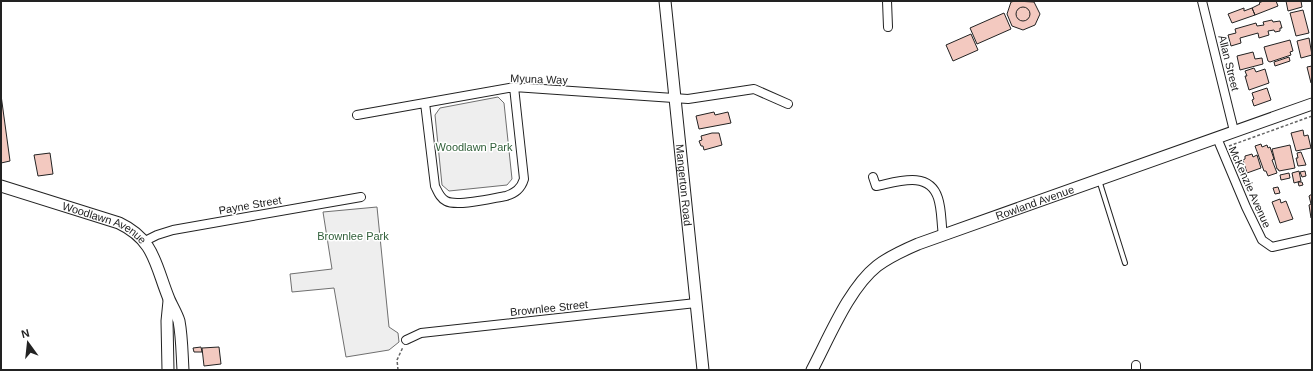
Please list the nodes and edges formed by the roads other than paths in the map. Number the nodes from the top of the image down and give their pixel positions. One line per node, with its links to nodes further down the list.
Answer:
1 (665, 1): 6 (street, Mangerton Road)
2 (886, 1): 4 (street)
3 (1202, 1): 11 (street, Allan Street)
4 (888, 27)
5 (514, 87): 6 (street, Myuna Way); 7 (street, Myuna Way); 7 (street)
6 (675, 98): 8 (street, Myuna Way); 22 (street, Mangerton Road)
7 (425, 103): 10 (street, Myuna Way)
8 (788, 104)
9 (1312, 104): 11 (street, Rowland Avenue)
10 (357, 115)
11 (1234, 131): 12 (street, Rowland Avenue)
12 (1217, 138): 14 (street, Rowland Avenue); 18 (street, McKenzie Avenue)
13 (873, 177): 17 (street)
14 (1099, 180): 17 (street, Rowland Avenue); 20 (lane)
15 (1, 186): 19 (street, Woodlawn Avenue)
16 (361, 197): 19 (street, Payne Street)
17 (943, 235): 27 (street, Rowland Avenue)
18 (1312, 238)
19 (145, 241): 21 (street, Woodlawn Avenue)
20 (1125, 264)
21 (169, 300): 24 (street, Woodlawn Avenue); 25 (street, Woodlawn Avenue)
22 (696, 303): 23 (street, Brownlee Street); 26 (street, Mangerton Road)
23 (406, 340)
24 (168, 370)
25 (183, 370)
26 (703, 370)
27 (812, 370)

